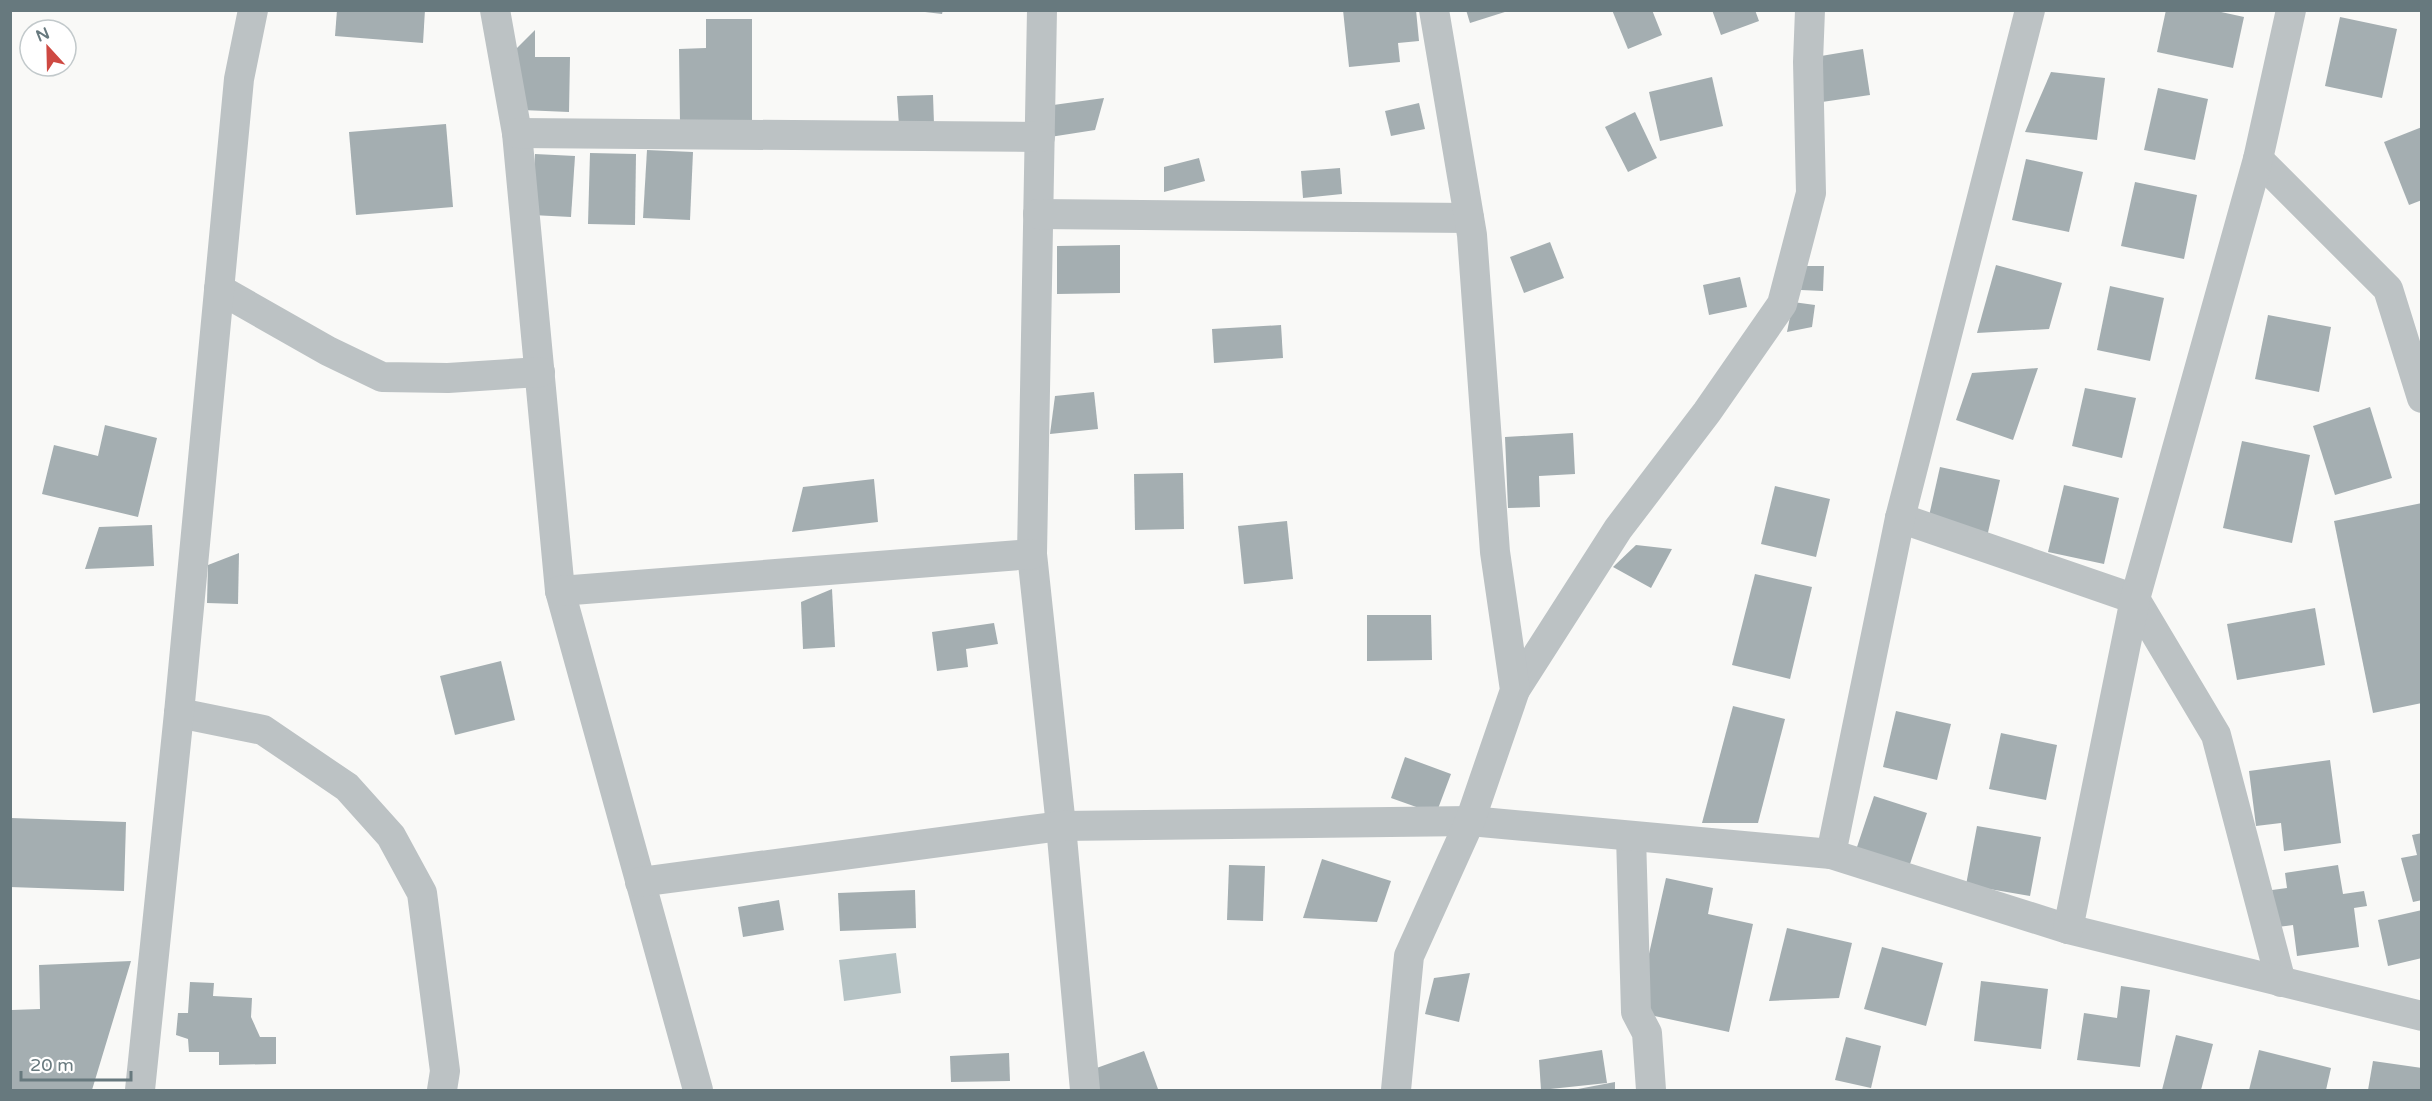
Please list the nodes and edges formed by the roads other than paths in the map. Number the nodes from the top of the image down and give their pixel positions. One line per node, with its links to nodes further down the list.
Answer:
1 (253, 10): 13 (street)
2 (495, 10): 8 (street)
3 (1042, 10): 9 (street)
4 (1434, 10): 12 (street)
5 (1810, 10): 20 (street)
6 (2030, 10): 16 (street)
7 (2291, 10): 10 (street)
8 (517, 133): 9 (street); 14 (street)
9 (1040, 137): 11 (street)
10 (2258, 159): 15 (street); 19 (street)
11 (1038, 214): 12 (street); 17 (street)
12 (1469, 218): 20 (street)
13 (219, 289): 14 (street); 21 (street)
14 (540, 372): 18 (street)
15 (2421, 398)
16 (1900, 518): 19 (street); 25 (street)
17 (1032, 554): 18 (street); 23 (street)
18 (560, 591): 26 (street)
19 (2135, 599): 27 (street); 28 (street)
20 (1515, 690): 22 (street)
21 (179, 713): 30 (street); 31 (street)
22 (1470, 821): 23 (street); 24 (street); 34 (street)
23 (1061, 826): 26 (street); 33 (street)
24 (1631, 836): 25 (street); 35 (street)
25 (1831, 854): 27 (street)
26 (640, 882): 32 (street)
27 (2068, 929): 28 (street)
28 (2281, 982): 29 (street)
29 (2421, 1016)
30 (140, 1090)
31 (442, 1090)
32 (698, 1090)
33 (1085, 1090)
34 (1396, 1090)
35 (1651, 1090)

